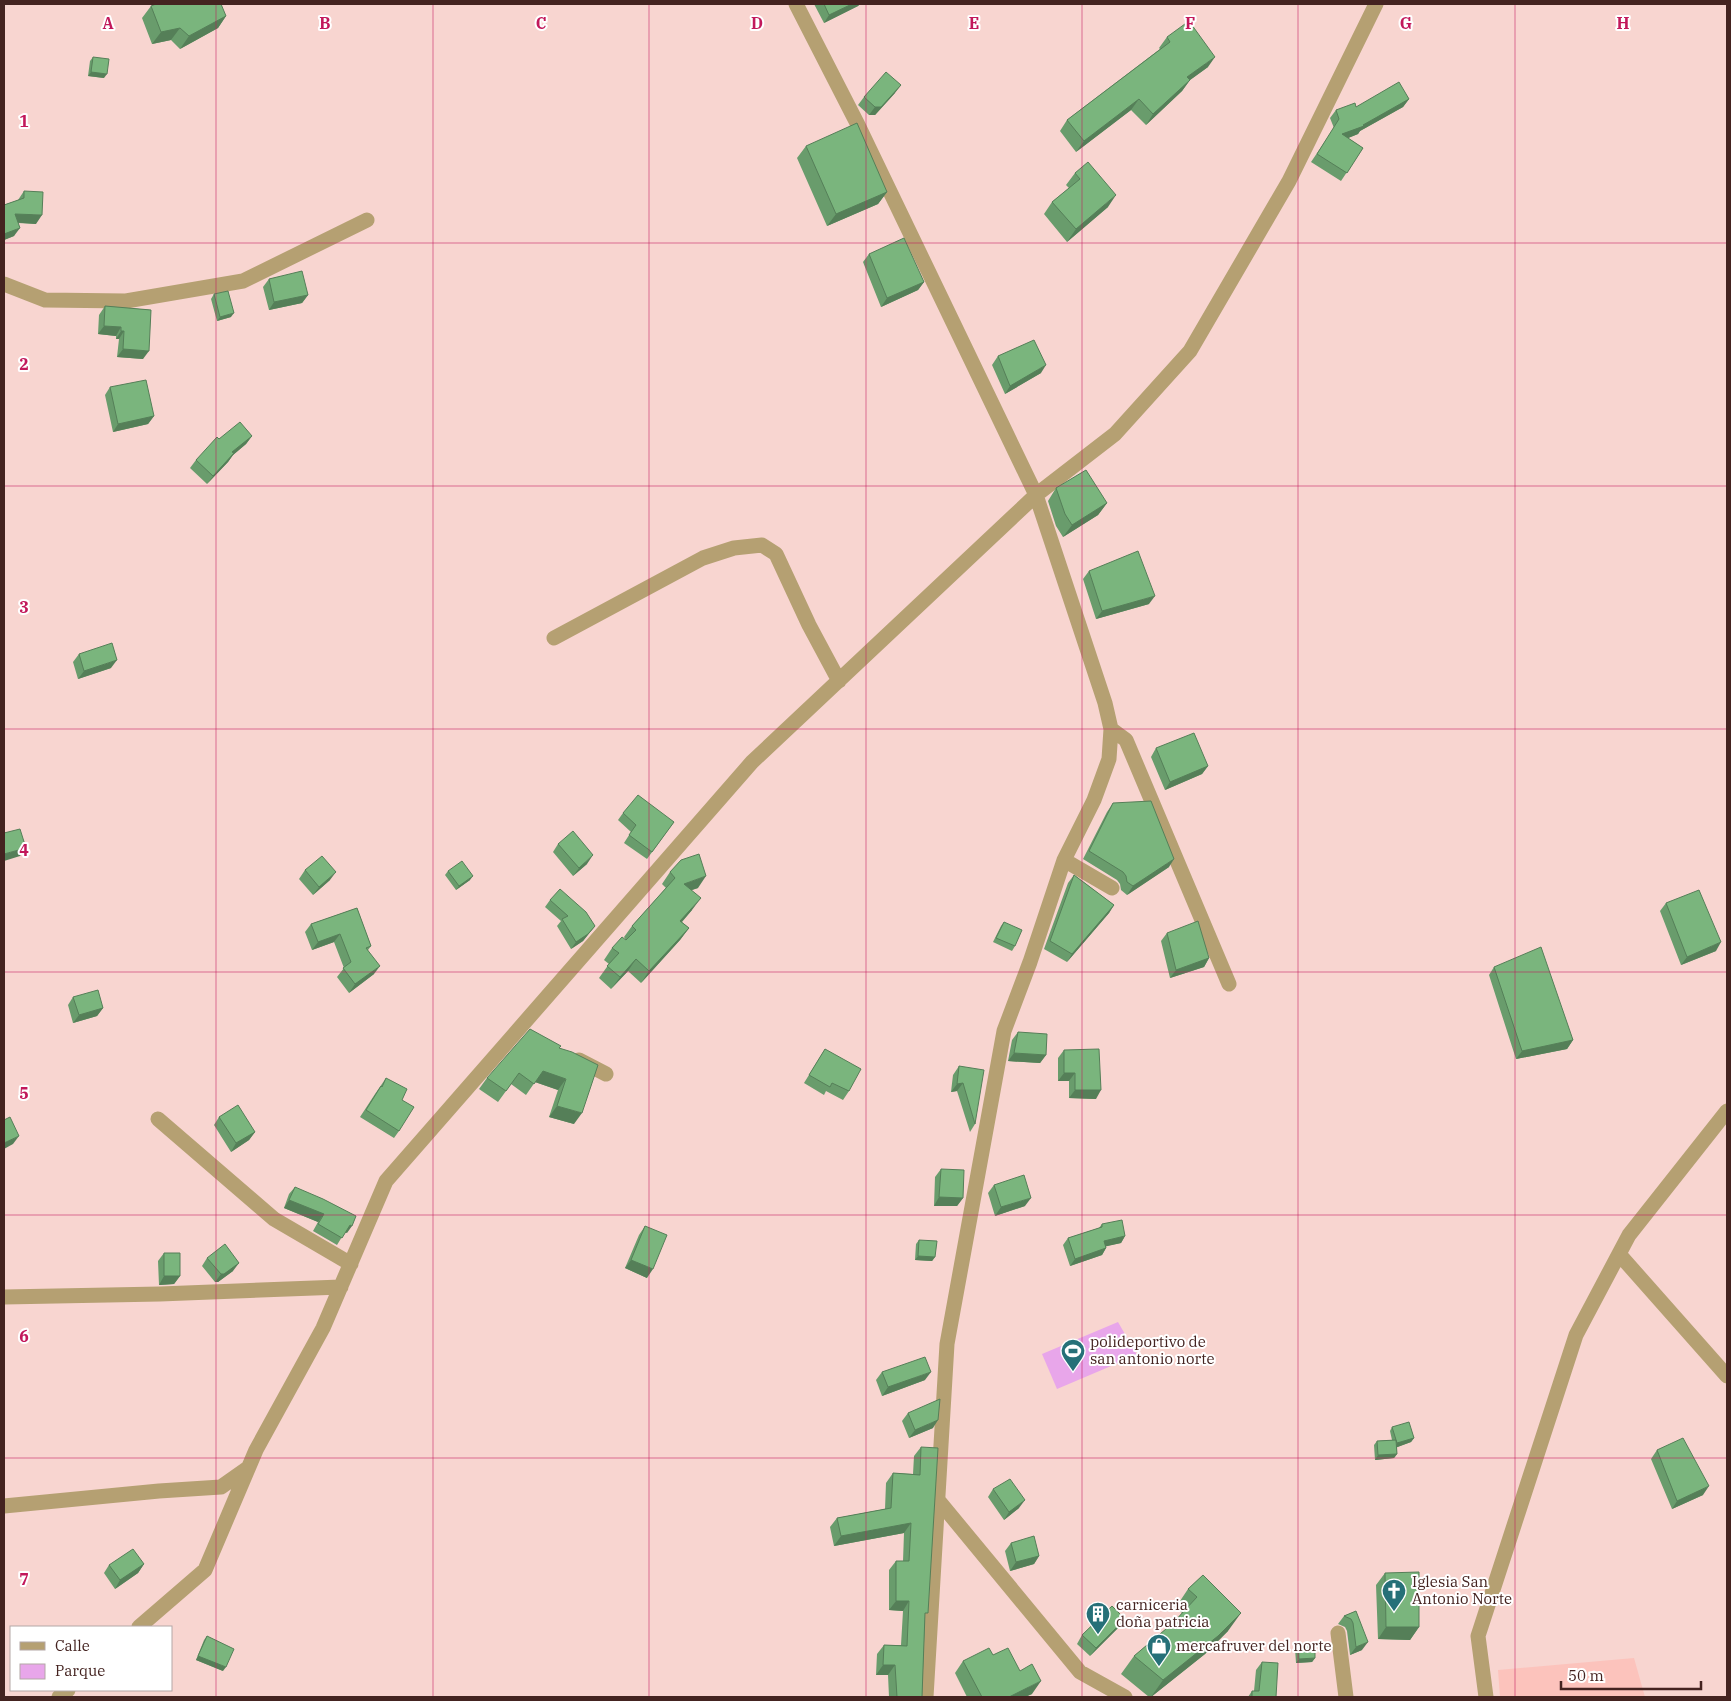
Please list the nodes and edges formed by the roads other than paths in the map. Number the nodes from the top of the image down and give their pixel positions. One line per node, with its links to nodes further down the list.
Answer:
1 (796, 4): 5 (street)
2 (1376, 4): 5 (street)
3 (367, 220): 4 (street)
4 (4, 284)
5 (1036, 495): 7 (street); 8 (street)
6 (554, 638): 7 (street)
7 (839, 680): 17 (street)
8 (1111, 729): 9 (street); 11 (street)
9 (1064, 860): 10 (street); 22 (street)
10 (1112, 888)
11 (1229, 984)
12 (563, 1051): 13 (street)
13 (606, 1074)
14 (1727, 1111): 16 (street)
15 (158, 1119): 17 (street)
16 (1619, 1254): 20 (street); 29 (street)
17 (351, 1264): 18 (street)
18 (341, 1287): 19 (street); 21 (street)
19 (4, 1297)
20 (1727, 1376)
21 (249, 1467): 23 (street); 24 (street)
22 (938, 1500): 26 (street); 27 (street)
23 (4, 1506)
24 (140, 1626)
25 (1338, 1633): 28 (street)
26 (926, 1697)
27 (1125, 1697)
28 (1346, 1697)
29 (1486, 1697)

